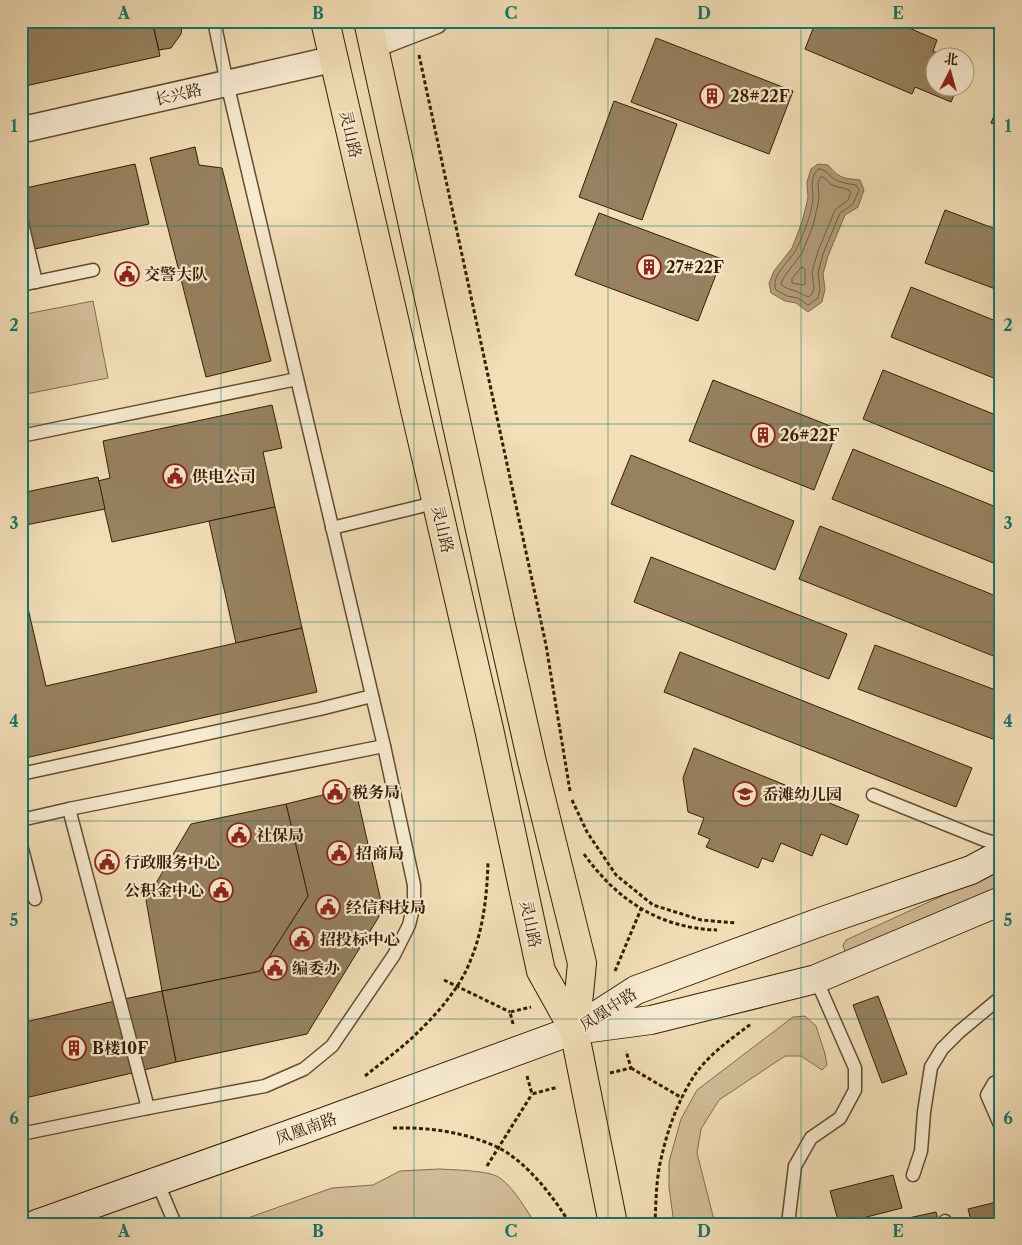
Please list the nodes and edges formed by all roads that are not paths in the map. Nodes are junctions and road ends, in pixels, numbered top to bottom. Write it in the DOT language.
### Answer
graph roads {
  1 [pos="214,21"];
  2 [pos="325,21"];
  3 [pos="424,25"];
  4 [pos="371,33"];
  5 [pos="334,59"];
  6 [pos="227,83"];
  7 [pos="21,130"];
  8 [pos="21,219"];
  9 [pos="92,270"];
  10 [pos="36,282"];
  11 [pos="21,285"];
  12 [pos="297,379"];
  13 [pos="21,436"];
  14 [pos="422,506"];
  15 [pos="332,528"];
  16 [pos="372,696"];
  17 [pos="384,746"];
  18 [pos="21,774"];
  19 [pos="872,795"];
  20 [pos="68,809"];
  21 [pos="21,820"];
  22 [pos="21,845"];
  23 [pos="1001,845"];
  24 [pos="1001,854"];
  25 [pos="35,899"];
  26 [pos="1001,901"];
  27 [pos="816,979"];
  28 [pos="1001,997"];
  29 [pos="574,1030"];
  30 [pos="1001,1080"];
  31 [pos="148,1108"];
  32 [pos="1001,1127"];
  33 [pos="21,1134"];
  34 [pos="913,1176"];
  35 [pos="157,1181"];
  36 [pos="37,1224"];
  37 [pos="174,1224"];
  38 [pos="613,1224"];
  39 [pos="788,1224"];
  1 -- 6 [label="lane"];
  2 -- 5 [label="highway, 灵山路"];
  3 -- 4 [label="street"];
  4 -- 29 [label="highway, 灵山路"];
  5 -- 6 [label="street, 长兴路"];
  5 -- 29 [label="highway, 灵山路"];
  6 -- 7 [label="street, 长兴路"];
  6 -- 12 [label="lane"];
  8 -- 10 [label="lane"];
  9 -- 10 [label="lane"];
  10 -- 11 [label="lane"];
  12 -- 13 [label="lane"];
  12 -- 15 [label="lane"];
  14 -- 15 [label="lane"];
  15 -- 16 [label="lane"];
  16 -- 17 [label="lane"];
  16 -- 18 [label="lane"];
  17 -- 20 [label="lane"];
  17 -- 31 [label="lane"];
  19 -- 23 [label="lane"];
  20 -- 21 [label="lane"];
  20 -- 31 [label="lane"];
  22 -- 25 [label="lane"];
  24 -- 29 [label="main road, 凤凰中路"];
  26 -- 27 [label="main road, 凤凰中路"];
  27 -- 29 [label="main road, 凤凰中路"];
  27 -- 39 [label="lane"];
  28 -- 34 [label="lane"];
  29 -- 35 [label="main road, 凤凰南路"];
  29 -- 38 [label="highway, 灵山路"];
  30 -- 32 [label="lane"];
  31 -- 33 [label="lane"];
  35 -- 36 [label="main road, 凤凰南路"];
  35 -- 37 [label="lane"];
}
